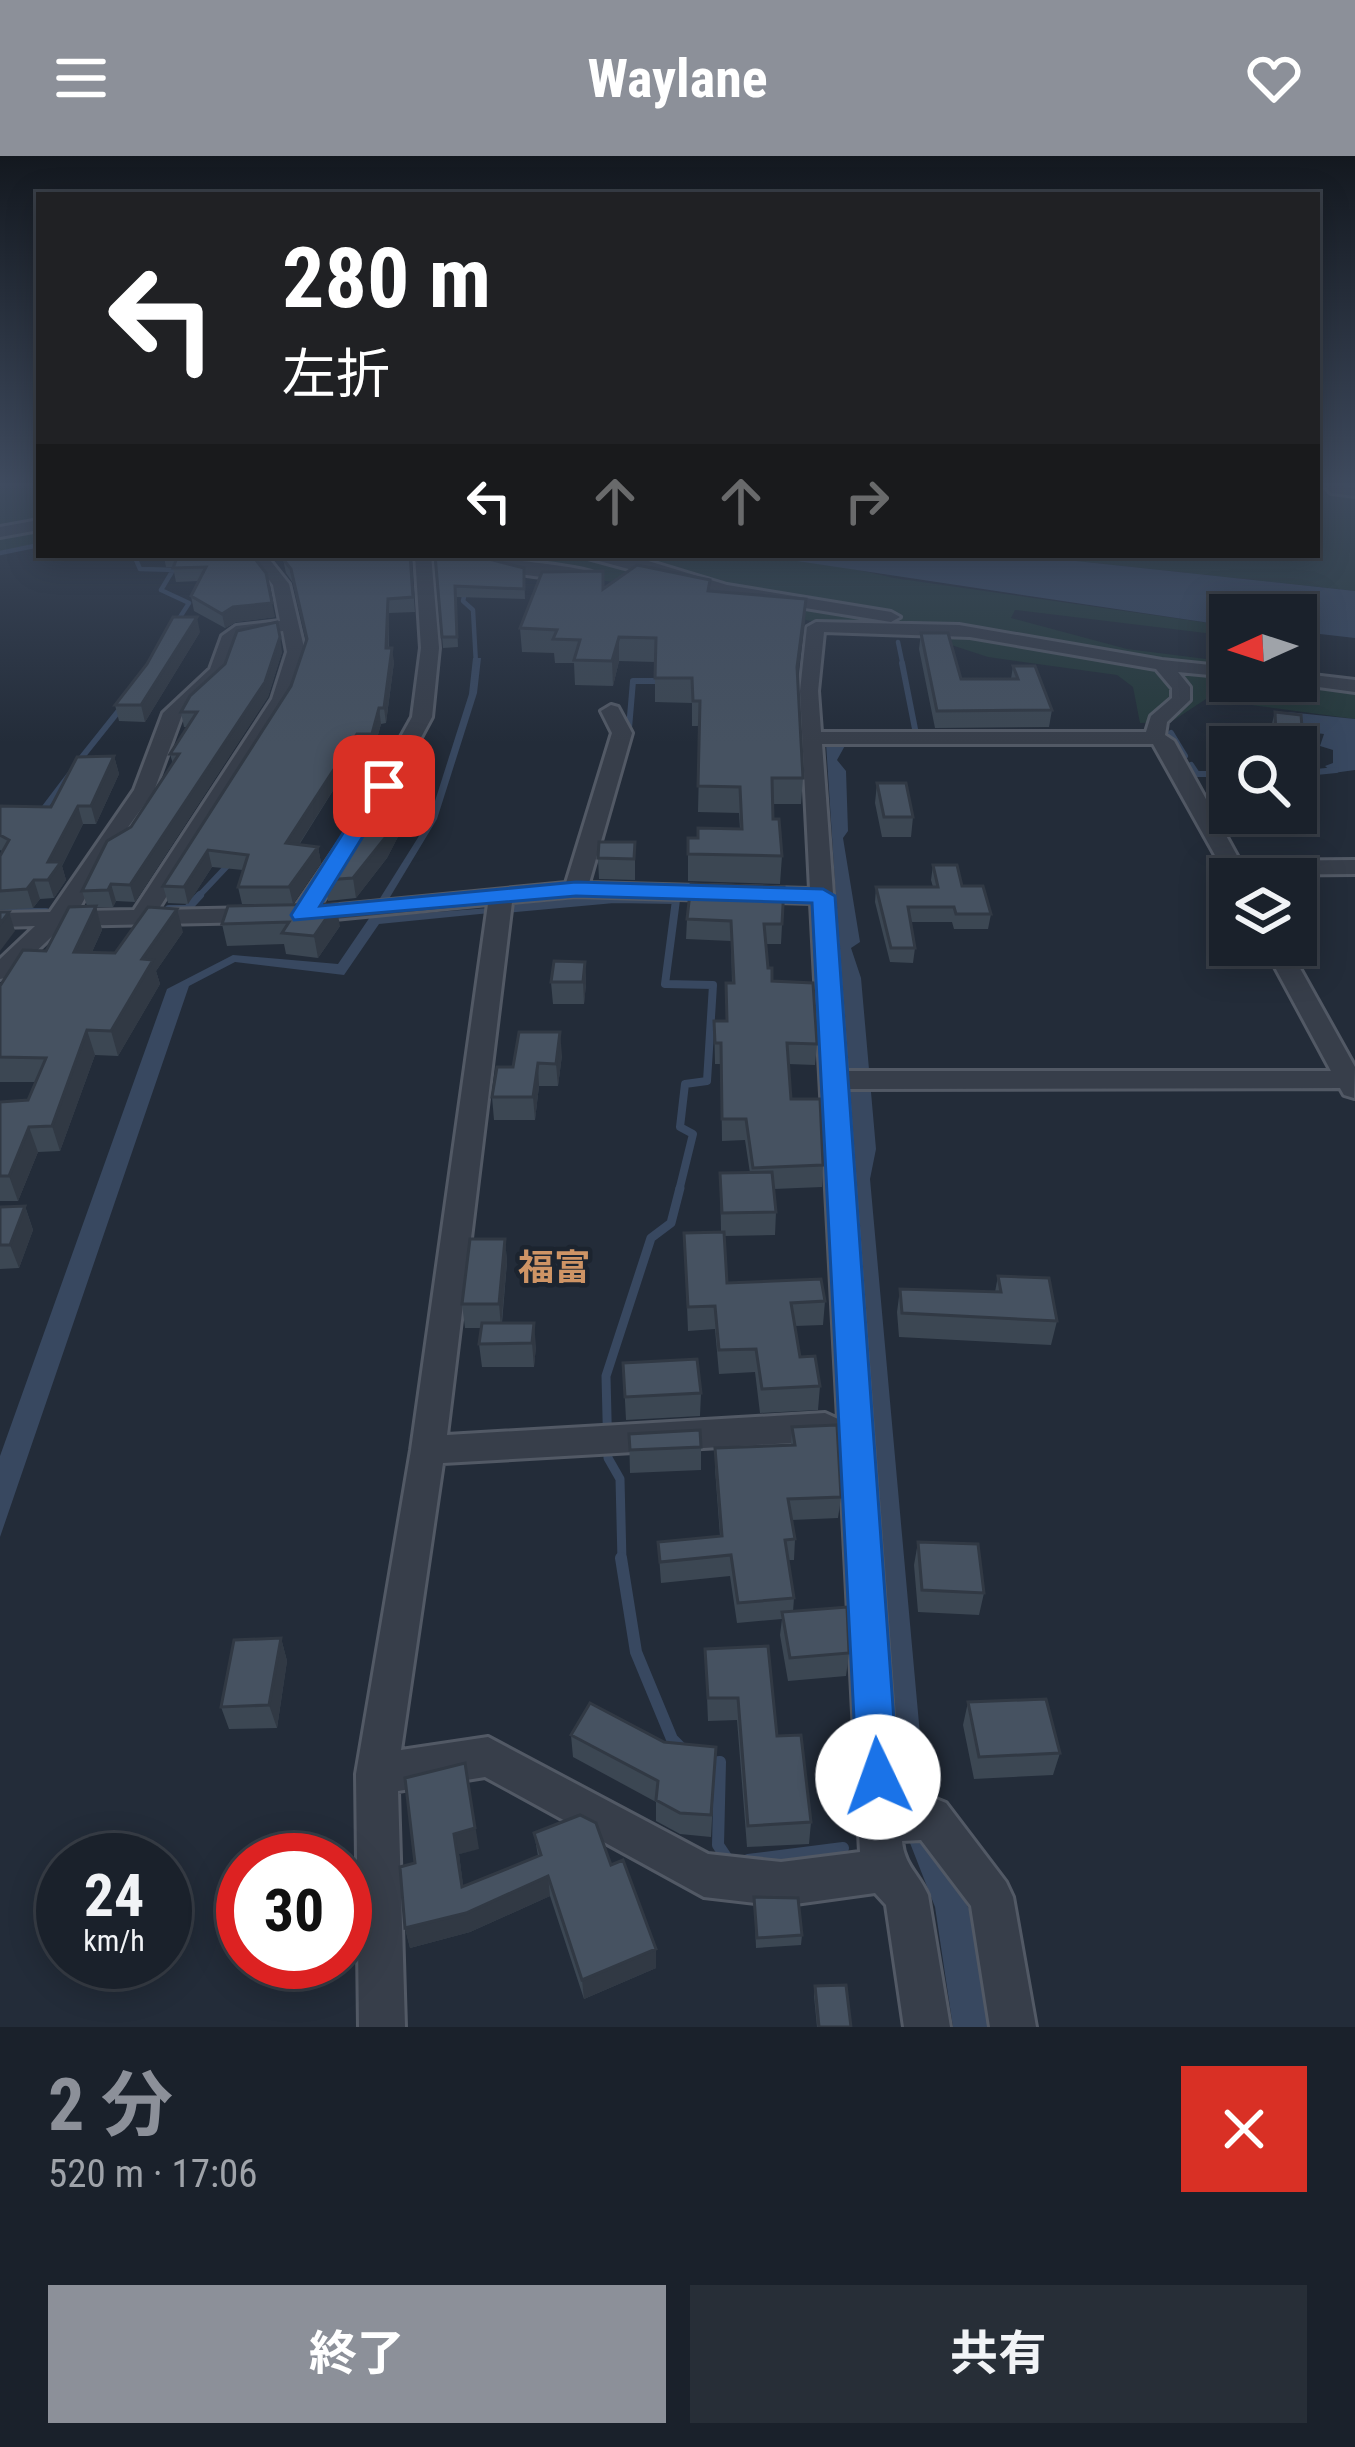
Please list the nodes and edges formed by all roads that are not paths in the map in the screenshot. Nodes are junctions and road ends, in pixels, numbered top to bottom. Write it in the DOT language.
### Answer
graph roads {
  1 [pos="274,569"];
  2 [pos="424,569"];
  3 [pos="529,569"];
  4 [pos="652,569"];
  5 [pos="698,579"];
  6 [pos="287,625"];
  7 [pos="971,632"];
  8 [pos="1162,665"];
  9 [pos="1209,670"];
  10 [pos="1317,681"];
  11 [pos="1355,686"];
  12 [pos="611,711"];
  13 [pos="824,738"];
  14 [pos="1155,738"];
  15 [pos="1228,858"];
  16 [pos="1355,867"];
  17 [pos="1317,869"];
  18 [pos="576,889"];
  19 [pos="823,896"];
  20 [pos="500,905"];
  21 [pos="146,910"];
  22 [pos="63,913"];
  23 [pos="302,915"];
  24 [pos="0,920"];
  25 [pos="1287,966"];
  26 [pos="0,973"];
  27 [pos="836,1079"];
  28 [pos="1352,1085"];
  29 [pos="856,1426"];
  30 [pos="428,1450"];
  31 [pos="377,1774"];
  32 [pos="880,1820"];
  33 [pos="883,1870"];
  34 [pos="382,2027"];
  35 [pos="927,2027"];
  36 [pos="1013,2027"];
  1 -- 6 [label="street"];
  2 -- 23 [label="street"];
  3 -- 5 [label="street"];
  4 -- 5 [label="street"];
  5 -- 7 [label="street"];
  6 -- 21 [label="street"];
  6 -- 22 [label="street"];
  7 -- 8 [label="street"];
  7 -- 13 [label="street"];
  8 -- 9 [label="street"];
  8 -- 14 [label="street"];
  10 -- 11 [label="street"];
  12 -- 18 [label="street"];
  13 -- 14 [label="street"];
  13 -- 19 [label="street"];
  14 -- 15 [label="street"];
  16 -- 17 [label="street"];
  18 -- 19 [label="street"];
  18 -- 20 [label="street"];
  19 -- 27 [label="street"];
  20 -- 23 [label="street"];
  20 -- 30 [label="street"];
  21 -- 22 [label="street"];
  21 -- 23 [label="street"];
  22 -- 24 [label="street"];
  22 -- 26 [label="street"];
  25 -- 28 [label="street"];
  27 -- 28 [label="street"];
  27 -- 29 [label="street"];
  29 -- 30 [label="street"];
  29 -- 32 [label="street"];
  30 -- 31 [label="street"];
  31 -- 33 [label="street"];
  31 -- 34 [label="street"];
  32 -- 33 [label="street"];
  32 -- 36 [label="street"];
  33 -- 35 [label="street"];
}
